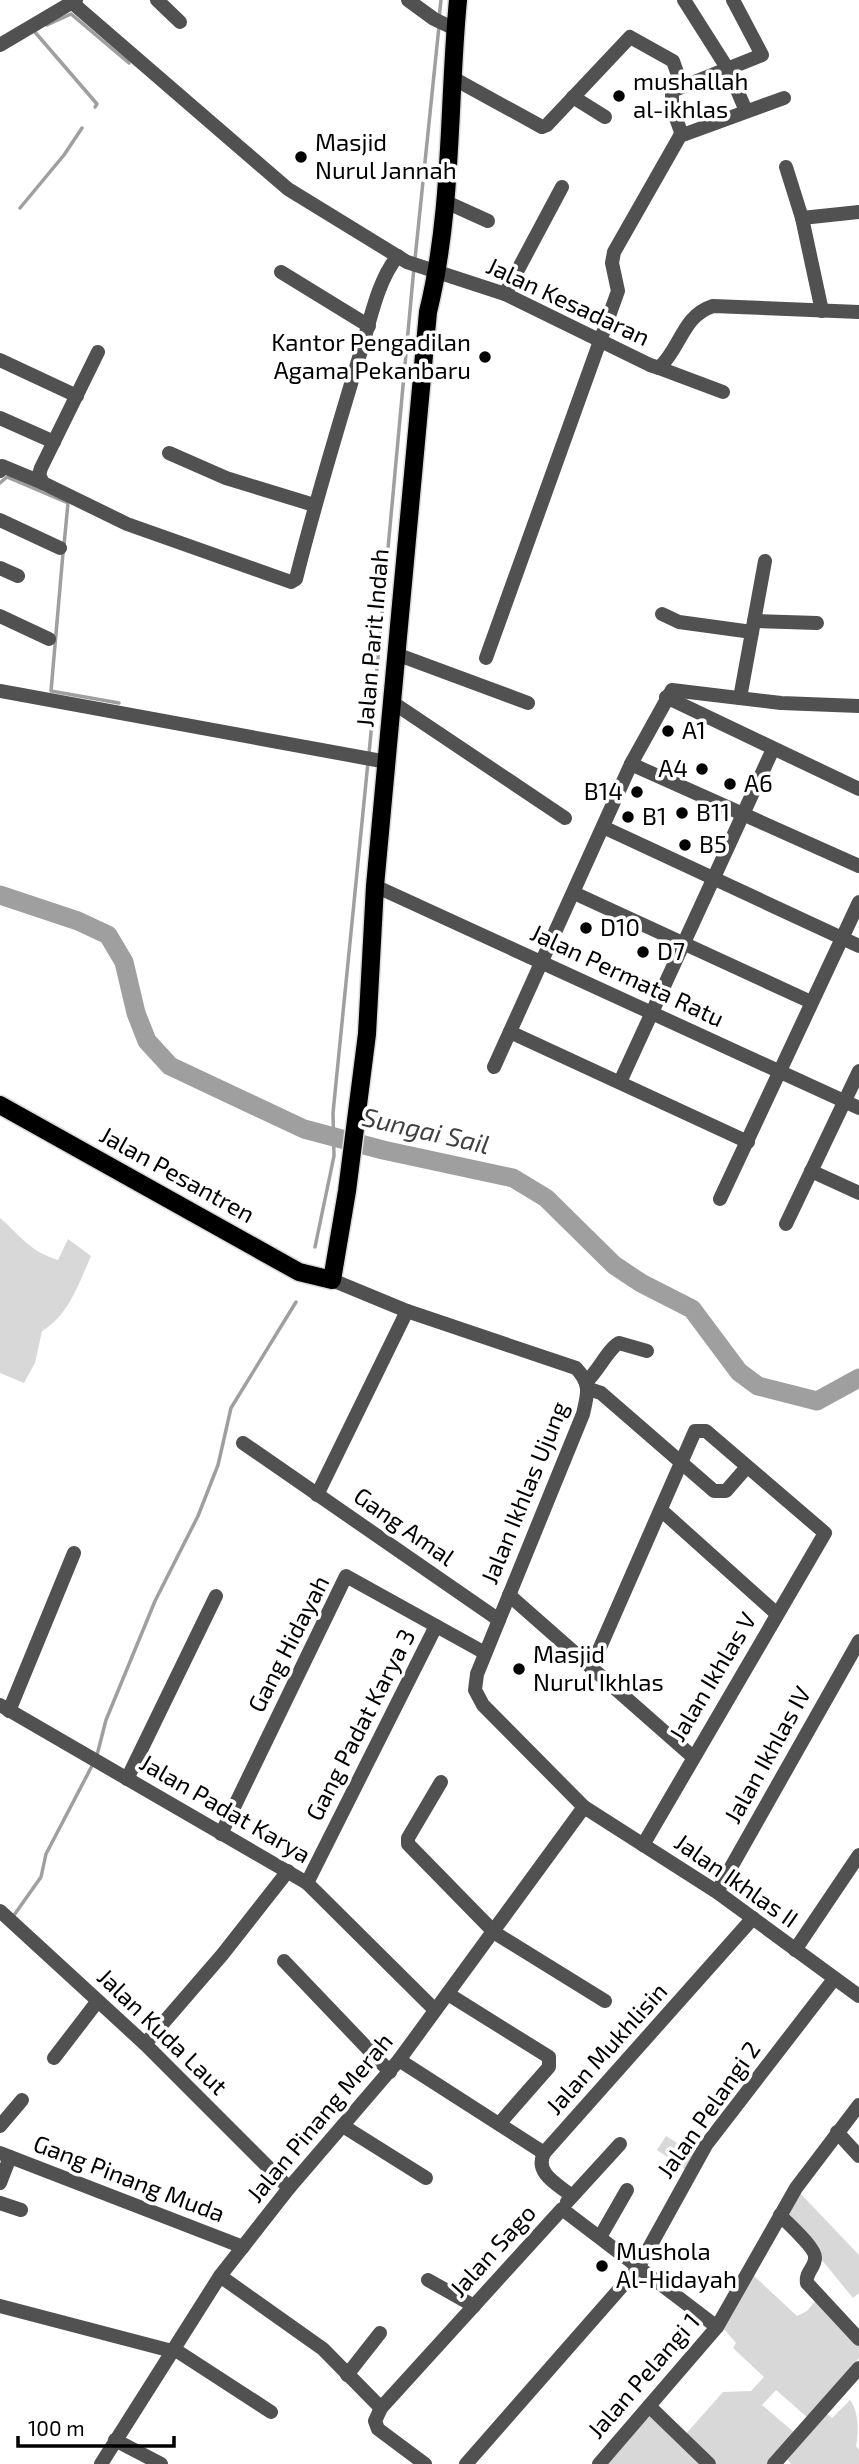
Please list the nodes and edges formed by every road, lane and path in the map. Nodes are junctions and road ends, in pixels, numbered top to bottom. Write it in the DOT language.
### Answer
graph roads {
  1 [pos="157,0"];
  2 [pos="408,0"];
  3 [pos="458,0"];
  4 [pos="684,0"];
  5 [pos="733,0"];
  6 [pos="72,1"];
  7 [pos="180,22"];
  8 [pos="452,28"];
  9 [pos="0,45"];
  10 [pos="729,71"];
  11 [pos="451,77"];
  12 [pos="672,91"];
  13 [pos="573,97"];
  14 [pos="785,98"];
  15 [pos="746,111"];
  16 [pos="605,117"];
  17 [pos="682,135"];
  18 [pos="786,167"];
  19 [pos="562,187"];
  20 [pos="446,202"];
  21 [pos="859,212"];
  22 [pos="802,218"];
  23 [pos="488,221"];
  24 [pos="403,259"];
  25 [pos="438,270"];
  26 [pos="281,272"];
  27 [pos="505,294"];
  28 [pos="822,311"];
  29 [pos="859,312"];
  30 [pos="369,326"];
  31 [pos="600,338"];
  32 [pos="98,352"];
  33 [pos="0,360"];
  34 [pos="659,368"];
  35 [pos="723,392"];
  36 [pos="77,396"];
  37 [pos="0,418"];
  38 [pos="54,442"];
  39 [pos="169,453"];
  40 [pos="0,471"];
  41 [pos="43,483"];
  42 [pos="314,505"];
  43 [pos="0,520"];
  44 [pos="60,548"];
  45 [pos="765,561"];
  46 [pos="0,568"];
  47 [pos="18,576"];
  48 [pos="663,614"];
  49 [pos="0,616"];
  50 [pos="817,622"];
  51 [pos="753,627"];
  52 [pos="49,639"];
  53 [pos="396,654"];
  54 [pos="486,658"];
  55 [pos="0,691"];
  56 [pos="666,697"];
  57 [pos="740,698"];
  58 [pos="392,702"];
  59 [pos="528,703"];
  60 [pos="859,706"];
  61 [pos="773,749"];
  62 [pos="382,761"];
  63 [pos="631,764"];
  64 [pos="859,789"];
  65 [pos="744,814"];
  66 [pos="565,818"];
  67 [pos="603,827"];
  68 [pos="859,866"];
  69 [pos="715,880"];
  70 [pos="375,886"];
  71 [pos="574,893"];
  72 [pos="859,902"];
  73 [pos="841,939"];
  74 [pos="685,944"];
  75 [pos="859,946"];
  76 [pos="542,962"];
  77 [pos="811,1002"];
  78 [pos="653,1013"];
  79 [pos="510,1032"];
  80 [pos="494,1067"];
  81 [pos="859,1071"];
  82 [pos="780,1073"];
  83 [pos="620,1082"];
  84 [pos="844,1101"];
  85 [pos="0,1105"];
  86 [pos="859,1108"];
  87 [pos="748,1142"];
  88 [pos="811,1171"];
  89 [pos="859,1193"];
  90 [pos="720,1199"];
  91 [pos="786,1224"];
  92 [pos="332,1280"];
  93 [pos="407,1311"];
  94 [pos="647,1350"];
  95 [pos="588,1385"];
  96 [pos="243,1443"];
  97 [pos="682,1463"];
  98 [pos="746,1468"];
  99 [pos="317,1494"];
  100 [pos="661,1510"];
  101 [pos="74,1553"];
  102 [pos="509,1595"];
  103 [pos="216,1597"];
  104 [pos="777,1614"];
  105 [pos="499,1620"];
  106 [pos="436,1626"];
  107 [pos="859,1641"];
  108 [pos="485,1653"];
  109 [pos="591,1668"];
  110 [pos="4,1708"];
  111 [pos="693,1757"];
  112 [pos="127,1779"];
  113 [pos="441,1782"];
  114 [pos="584,1807"];
  115 [pos="221,1834"];
  116 [pos="643,1845"];
  117 [pos="859,1855"];
  118 [pos="288,1871"];
  119 [pos="307,1883"];
  120 [pos="717,1892"];
  121 [pos="1,1912"];
  122 [pos="753,1918"];
  123 [pos="495,1934"];
  124 [pos="795,1950"];
  125 [pos="284,1961"];
  126 [pos="834,1979"];
  127 [pos="448,1994"];
  128 [pos="859,1996"];
  129 [pos="605,2001"];
  130 [pos="97,2002"];
  131 [pos="435,2010"];
  132 [pos="145,2044"];
  133 [pos="54,2058"];
  134 [pos="394,2066"];
  135 [pos="22,2100"];
  136 [pos="859,2105"];
  137 [pos="499,2124"];
  138 [pos="0,2126"];
  139 [pos="343,2126"];
  140 [pos="837,2132"];
  141 [pos="620,2144"];
  142 [pos="544,2152"];
  143 [pos="5,2155"];
  144 [pos="859,2156"];
  145 [pos="426,2178"];
  146 [pos="0,2183"];
  147 [pos="289,2188"];
  148 [pos="627,2190"];
  149 [pos="572,2196"];
  150 [pos="0,2203"];
  151 [pos="562,2208"];
  152 [pos="21,2210"];
  153 [pos="780,2215"];
  154 [pos="600,2237"];
  155 [pos="243,2247"];
  156 [pos="638,2268"];
  157 [pos="220,2276"];
  158 [pos="428,2280"];
  159 [pos="0,2306"];
  160 [pos="474,2306"];
  161 [pos="717,2327"];
  162 [pos="380,2333"];
  163 [pos="859,2339"];
  164 [pos="173,2350"];
  165 [pos="859,2368"];
  166 [pos="347,2375"];
  167 [pos="649,2406"];
  168 [pos="381,2408"];
  169 [pos="271,2412"];
  170 [pos="115,2440"];
  171 [pos="780,2462"];
  172 [pos="101,2464"];
  173 [pos="161,2464"];
  174 [pos="425,2464"];
  175 [pos="466,2464"];
  176 [pos="599,2464"];
  177 [pos="709,2464"];
  1 -- 7 [label="street"];
  2 -- 8 [label="street"];
  3 -- 8 [label="main road, Jalan Parit Indah"];
  4 -- 10 [label="street"];
  5 -- 10 [label="street"];
  6 -- 9 [label="street"];
  6 -- 24 [label="street, Jalan Kesadaran"];
  8 -- 11 [label="main road, Jalan Parit Indah"];
  10 -- 12 [label="street"];
  10 -- 15 [label="street"];
  11 -- 13 [label="street"];
  11 -- 20 [label="main road, Jalan Parit Indah"];
  12 -- 13 [label="street"];
  12 -- 17 [label="street"];
  13 -- 16 [label="street"];
  14 -- 15 [label="street"];
  15 -- 17 [label="street"];
  17 -- 31 [label="street"];
  18 -- 22 [label="street"];
  19 -- 27 [label="street"];
  20 -- 23 [label="street"];
  20 -- 25 [label="main road, Jalan Parit Indah"];
  21 -- 22 [label="street"];
  22 -- 28 [label="street"];
  24 -- 25 [label="street, Jalan Kesadaran"];
  24 -- 30 [label="street"];
  25 -- 27 [label="street, Jalan Kesadaran"];
  25 -- 53 [label="main road, Jalan Parit Indah"];
  26 -- 30 [label="street"];
  27 -- 31 [label="street, Jalan Kesadaran"];
  28 -- 29 [label="street, Jalan Kesadaran"];
  28 -- 34 [label="street, Jalan Kesadaran"];
  30 -- 42 [label="street"];
  31 -- 34 [label="street, Jalan Kesadaran"];
  31 -- 54 [label="street"];
  32 -- 36 [label="street"];
  33 -- 36 [label="street"];
  34 -- 35 [label="street"];
  36 -- 38 [label="street"];
  37 -- 38 [label="street"];
  38 -- 41 [label="street"];
  39 -- 42 [label="street"];
  40 -- 41 [label="street"];
  41 -- 42 [label="street"];
  43 -- 44 [label="street"];
  45 -- 51 [label="street"];
  46 -- 47 [label="street"];
  48 -- 51 [label="street"];
  49 -- 52 [label="street"];
  50 -- 51 [label="street"];
  51 -- 57 [label="street"];
  53 -- 58 [label="main road, Jalan Parit Indah"];
  53 -- 59 [label="street"];
  55 -- 62 [label="street"];
  56 -- 57 [label="street"];
  56 -- 61 [label="street"];
  56 -- 63 [label="street"];
  57 -- 60 [label="street"];
  58 -- 62 [label="main road, Jalan Parit Indah"];
  58 -- 66 [label="street"];
  61 -- 64 [label="street"];
  61 -- 65 [label="street"];
  62 -- 70 [label="main road, Jalan Parit Indah"];
  63 -- 65 [label="street"];
  63 -- 67 [label="street"];
  65 -- 68 [label="street"];
  65 -- 69 [label="street"];
  67 -- 69 [label="street"];
  67 -- 71 [label="street"];
  69 -- 73 [label="street"];
  69 -- 74 [label="street"];
  70 -- 76 [label="street, Jalan Permata Ratu"];
  70 -- 92 [label="main road, Jalan Parit Indah"];
  71 -- 74 [label="street"];
  71 -- 76 [label="street"];
  72 -- 73 [label="street"];
  73 -- 75 [label="street"];
  73 -- 77 [label="street"];
  74 -- 77 [label="street"];
  74 -- 78 [label="street"];
  76 -- 78 [label="street, Jalan Permata Ratu"];
  76 -- 79 [label="street"];
  77 -- 82 [label="street"];
  78 -- 82 [label="street, Jalan Permata Ratu"];
  78 -- 83 [label="street"];
  79 -- 80 [label="street"];
  79 -- 83 [label="street"];
  81 -- 84 [label="street"];
  82 -- 84 [label="street, Jalan Permata Ratu"];
  82 -- 87 [label="street"];
  83 -- 87 [label="street"];
  84 -- 86 [label="street, Jalan Permata Ratu"];
  84 -- 88 [label="street"];
  85 -- 92 [label="main road, Jalan Pesantren"];
  87 -- 90 [label="street"];
  88 -- 89 [label="street"];
  88 -- 91 [label="street"];
  92 -- 93 [label="street, Jalan Ikhlas Ujung"];
  93 -- 95 [label="street, Jalan Ikhlas Ujung"];
  93 -- 99 [label="street, Gang Amal"];
  94 -- 95 [label="street"];
  95 -- 97 [label="street"];
  95 -- 102 [label="street, Jalan Ikhlas Ujung"];
  96 -- 99 [label="street, Gang Amal"];
  97 -- 98 [label="street"];
  97 -- 98 [label="street"];
  97 -- 100 [label="street"];
  98 -- 104 [label="street, Jalan Ikhlas V"];
  99 -- 105 [label="street, Gang Amal"];
  100 -- 104 [label="street"];
  100 -- 109 [label="street"];
  101 -- 110 [label="street"];
  102 -- 105 [label="street, Jalan Ikhlas Ujung"];
  102 -- 109 [label="street"];
  103 -- 112 [label="street"];
  104 -- 111 [label="street, Jalan Ikhlas V"];
  105 -- 108 [label="street, Jalan Ikhlas Ujung"];
  106 -- 108 [label="street, Gang Hidayah"];
  106 -- 115 [label="street, Gang Hidayah"];
  106 -- 119 [label="street, Gang Padat Karya 3"];
  107 -- 120 [label="street, Jalan Ikhlas IV"];
  108 -- 114 [label="street, Jalan Ikhlas Ujung"];
  109 -- 111 [label="street"];
  110 -- 112 [label="street, Jalan Padat Karya"];
  111 -- 116 [label="street, Jalan Ikhlas V"];
  112 -- 115 [label="street, Jalan Padat Karya"];
  113 -- 123 [label="street"];
  114 -- 116 [label="street, Jalan Ikhlas II"];
  114 -- 123 [label="street, Jalan Pinang Merah"];
  115 -- 118 [label="street, Jalan Padat Karya"];
  116 -- 120 [label="street, Jalan Ikhlas II"];
  117 -- 124 [label="street"];
  118 -- 119 [label="street, Jalan Padat Karya"];
  118 -- 132 [label="street"];
  119 -- 131 [label="street, Jalan Padat Karya"];
  120 -- 122 [label="street, Jalan Ikhlas II"];
  121 -- 130 [label="street, Jalan Kuda Laut"];
  122 -- 124 [label="street, Jalan Ikhlas II"];
  122 -- 142 [label="street, Jalan Mukhlisin"];
  123 -- 127 [label="street, Jalan Pinang Merah"];
  123 -- 129 [label="street"];
  124 -- 126 [label="street, Jalan Ikhlas II"];
  125 -- 134 [label="street"];
  126 -- 128 [label="street, Jalan Ikhlas II"];
  126 -- 156 [label="street, Jalan Pelangi 2"];
  127 -- 131 [label="street, Jalan Pinang Merah"];
  127 -- 137 [label="street"];
  130 -- 132 [label="street, Jalan Kuda Laut"];
  130 -- 133 [label="street"];
  131 -- 134 [label="street, Jalan Pinang Merah"];
  132 -- 147 [label="street, Jalan Kuda Laut"];
  134 -- 137 [label="street"];
  134 -- 139 [label="street, Jalan Pinang Merah"];
  135 -- 138 [label="street"];
  136 -- 140 [label="street, Jalan Pelangi 1"];
  137 -- 142 [label="street"];
  139 -- 145 [label="street"];
  139 -- 147 [label="street, Jalan Pinang Merah"];
  140 -- 144 [label="street"];
  140 -- 153 [label="street, Jalan Pelangi 1"];
  141 -- 149 [label="street"];
  142 -- 149 [label="street, Jalan Mukhlisin"];
  143 -- 146 [label="street"];
  143 -- 155 [label="street, Gang Pinang Muda"];
  147 -- 155 [label="street, Jalan Pinang Merah"];
  148 -- 154 [label="street"];
  149 -- 151 [label="street"];
  150 -- 152 [label="street"];
  151 -- 154 [label="street, Jalan Sago"];
  151 -- 160 [label="street, Jalan Sago"];
  153 -- 161 [label="street, Jalan Pelangi 1"];
  153 -- 163 [label="street"];
  154 -- 156 [label="street, Jalan Sago"];
  155 -- 157 [label="street, Jalan Pinang Merah"];
  156 -- 161 [label="street, Jalan Sago"];
  156 -- 175 [label="street, Jalan Pelangi 2"];
  157 -- 164 [label="street, Jalan Pinang Merah"];
  157 -- 166 [label="street"];
  158 -- 160 [label="street"];
  159 -- 164 [label="street"];
  160 -- 168 [label="street, Jalan Sago"];
  161 -- 167 [label="street, Jalan Pelangi 1"];
  162 -- 166 [label="street"];
  164 -- 169 [label="street"];
  164 -- 170 [label="street, Jalan Pinang Merah"];
  165 -- 171 [label="street"];
  166 -- 168 [label="street"];
  167 -- 176 [label="street, Jalan Pelangi 1"];
  167 -- 177 [label="street"];
  168 -- 174 [label="street"];
  170 -- 172 [label="street, Jalan Pinang Merah"];
  170 -- 173 [label="street"];
}
